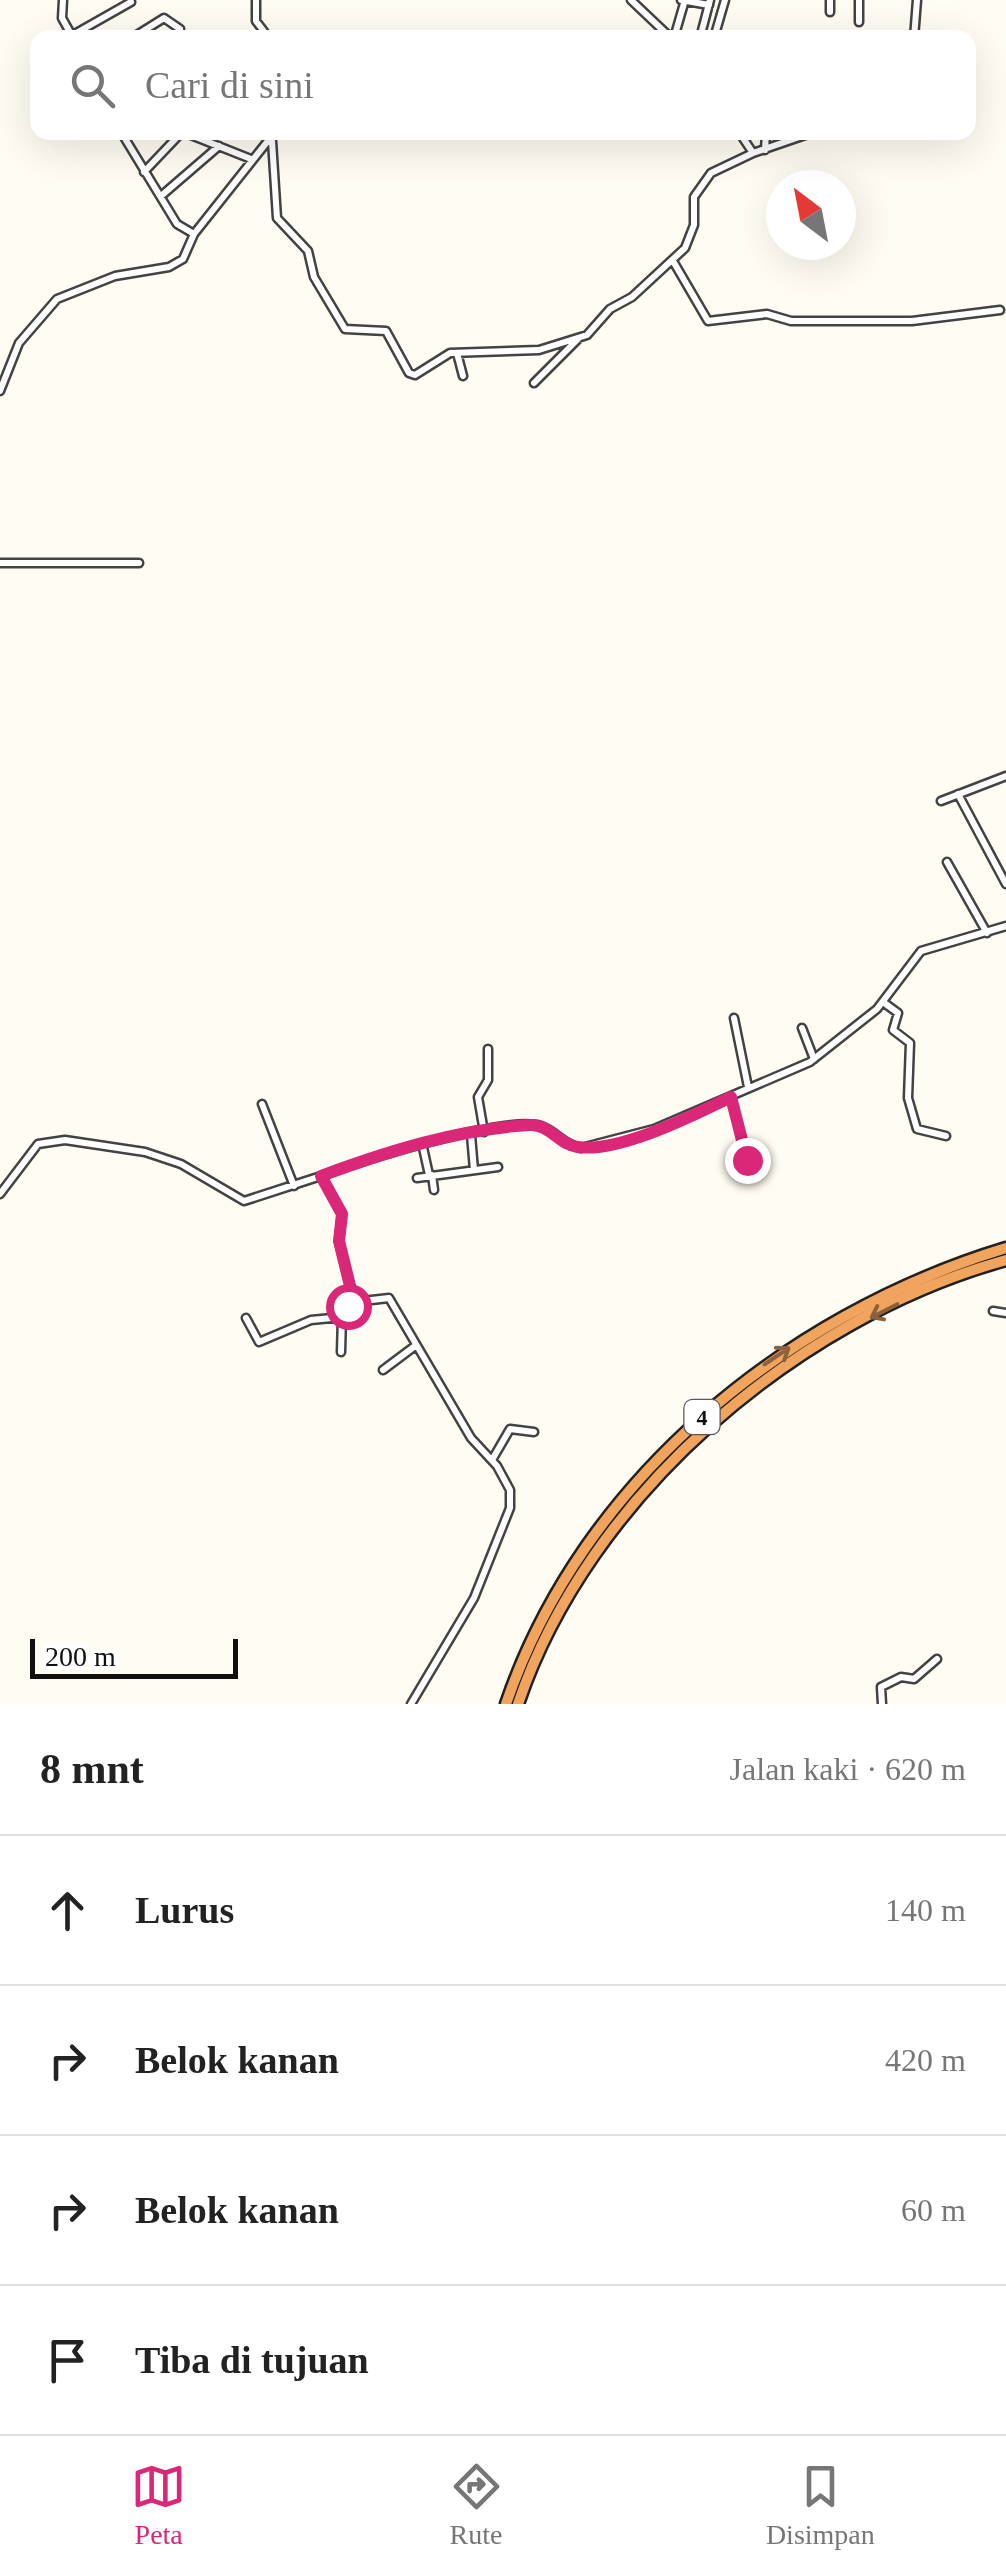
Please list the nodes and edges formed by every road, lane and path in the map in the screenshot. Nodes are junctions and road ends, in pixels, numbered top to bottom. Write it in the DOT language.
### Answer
graph roads {
  1 [pos="63,0"];
  2 [pos="256,0"];
  3 [pos="632,0"];
  4 [pos="684,0"];
  5 [pos="725,0"];
  6 [pos="830,0"];
  7 [pos="859,0"];
  8 [pos="917,0"];
  9 [pos="131,2"];
  10 [pos="710,2"];
  11 [pos="830,12"];
  12 [pos="859,22"];
  13 [pos="180,29"];
  14 [pos="68,30"];
  15 [pos="84,30"];
  16 [pos="145,30"];
  17 [pos="263,30"];
  18 [pos="664,30"];
  19 [pos="675,30"];
  20 [pos="702,30"];
  21 [pos="716,30"];
  22 [pos="915,30"];
  23 [pos="126,140"];
  24 [pos="175,140"];
  25 [pos="203,140"];
  26 [pos="271,140"];
  27 [pos="274,140"];
  28 [pos="744,140"];
  29 [pos="765,140"];
  30 [pos="792,140"];
  31 [pos="218,146"];
  32 [pos="764,150"];
  33 [pos="753,153"];
  34 [pos="251,160"];
  35 [pos="144,172"];
  36 [pos="161,196"];
  37 [pos="194,234"];
  38 [pos="673,261"];
  39 [pos="1000,310"];
  40 [pos="579,338"];
  41 [pos="457,353"];
  42 [pos="463,376"];
  43 [pos="534,383"];
  44 [pos="0,391"];
  45 [pos="0,563"];
  46 [pos="138,563"];
  47 [pos="1006,776"];
  48 [pos="958,794"];
  49 [pos="941,801"];
  50 [pos="947,862"];
  51 [pos="1006,884"];
  52 [pos="1006,926"];
  53 [pos="987,933"];
  54 [pos="883,1002"];
  55 [pos="734,1018"];
  56 [pos="802,1028"];
  57 [pos="488,1049"];
  58 [pos="814,1059"];
  59 [pos="748,1087"];
  60 [pos="731,1097"];
  61 [pos="262,1104"];
  62 [pos="484,1132"];
  63 [pos="471,1135"];
  64 [pos="946,1136"];
  65 [pos="422,1143"];
  66 [pos="747,1160"];
  67 [pos="498,1167"];
  68 [pos="474,1170"];
  69 [pos="431,1175"];
  70 [pos="321,1176"];
  71 [pos="416,1178"];
  72 [pos="294,1186"];
  73 [pos="434,1190"];
  74 [pos="0,1194"];
  75 [pos="1006,1248"];
  76 [pos="1006,1260"];
  77 [pos="354,1302"];
  78 [pos="994,1311"];
  79 [pos="1006,1312"];
  80 [pos="246,1318"];
  81 [pos="342,1318"];
  82 [pos="415,1346"];
  83 [pos="341,1352"];
  84 [pos="384,1370"];
  85 [pos="534,1432"];
  86 [pos="492,1460"];
  87 [pos="938,1658"];
  88 [pos="414,1703"];
  89 [pos="506,1704"];
  90 [pos="518,1704"];
  91 [pos="882,1704"];
  1 -- 14 [label="street"];
  2 -- 17 [label="street"];
  3 -- 18 [label="street"];
  4 -- 10 [label="street"];
  4 -- 19 [label="street"];
  5 -- 21 [label="street"];
  6 -- 11 [label="street"];
  7 -- 12 [label="street"];
  8 -- 22 [label="street"];
  9 -- 15 [label="street"];
  10 -- 20 [label="street"];
  13 -- 16 [label="street"];
  23 -- 35 [label="street"];
  24 -- 35 [label="street"];
  25 -- 31 [label="street"];
  26 -- 34 [label="street"];
  27 -- 41 [label="street"];
  28 -- 33 [label="street"];
  29 -- 32 [label="street"];
  30 -- 32 [label="street"];
  31 -- 34 [label="street"];
  31 -- 36 [label="street"];
  32 -- 33 [label="street"];
  33 -- 38 [label="street"];
  34 -- 37 [label="street"];
  35 -- 36 [label="street"];
  36 -- 37 [label="street"];
  37 -- 44 [label="street"];
  38 -- 39 [label="street"];
  38 -- 40 [label="street"];
  40 -- 41 [label="street"];
  40 -- 43 [label="street"];
  41 -- 42 [label="street"];
  45 -- 46 [label="street"];
  47 -- 48 [label="street"];
  48 -- 49 [label="street"];
  48 -- 51 [label="street"];
  50 -- 53 [label="street"];
  52 -- 53 [label="street"];
  53 -- 54 [label="street"];
  54 -- 58 [label="street"];
  54 -- 64 [label="street"];
  55 -- 59 [label="street"];
  56 -- 58 [label="street"];
  57 -- 62 [label="street"];
  58 -- 59 [label="street"];
  59 -- 60 [label="street"];
  60 -- 62 [label="street"];
  60 -- 66 [label="street"];
  61 -- 72 [label="street"];
  62 -- 63 [label="street"];
  63 -- 65 [label="street"];
  63 -- 68 [label="street"];
  65 -- 69 [label="street"];
  65 -- 70 [label="street"];
  67 -- 68 [label="street"];
  68 -- 69 [label="street"];
  69 -- 71 [label="street"];
  69 -- 73 [label="street"];
  70 -- 72 [label="street"];
  70 -- 77 [label="street"];
  72 -- 74 [label="street"];
  89 -- 75 [label="highway, 4, one-way"];
  76 -- 90 [label="highway, 4, one-way"];
  77 -- 81 [label="street"];
  77 -- 82 [label="street"];
  78 -- 79 [label="street"];
  80 -- 81 [label="street"];
  81 -- 83 [label="street"];
  82 -- 84 [label="street"];
  82 -- 86 [label="street"];
  85 -- 86 [label="street"];
  86 -- 88 [label="street"];
  87 -- 91 [label="street"];
}
